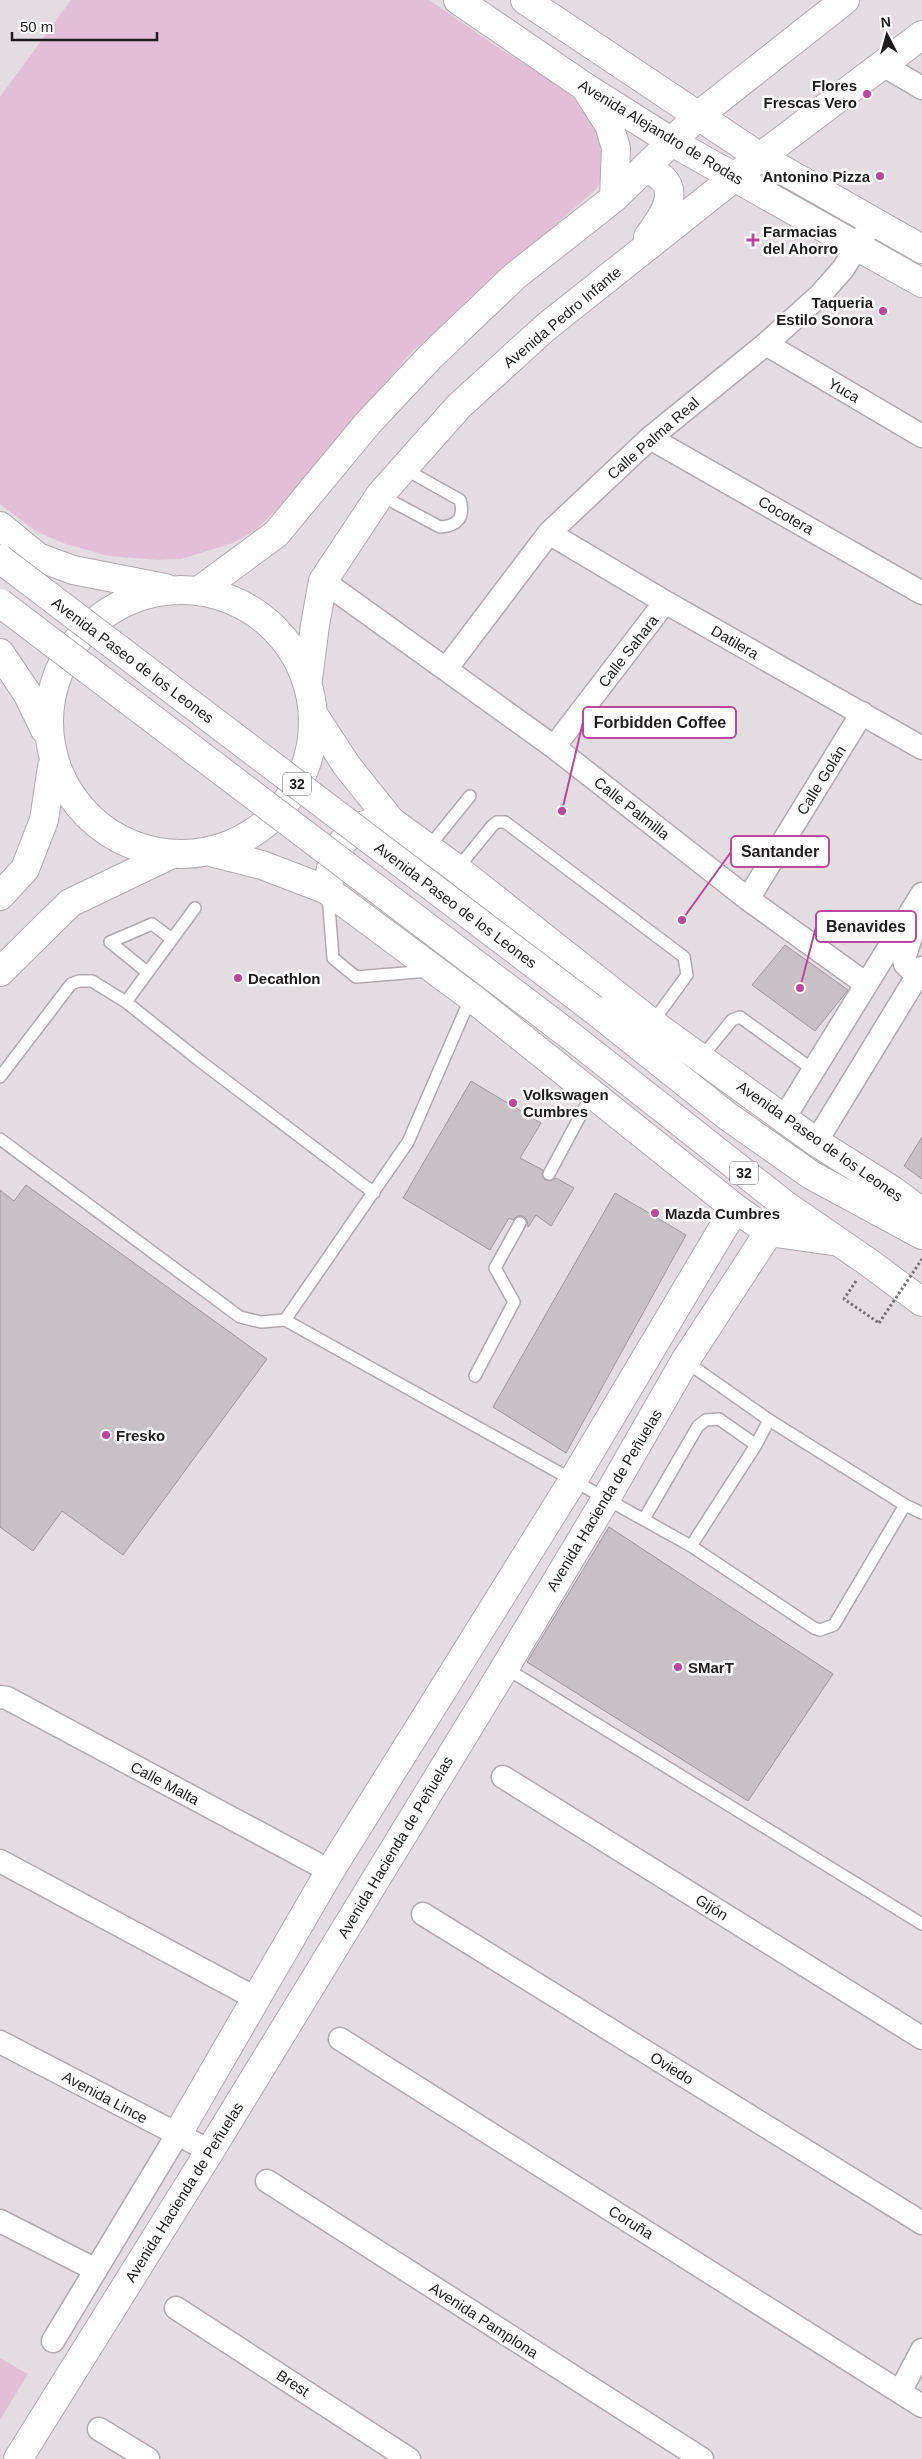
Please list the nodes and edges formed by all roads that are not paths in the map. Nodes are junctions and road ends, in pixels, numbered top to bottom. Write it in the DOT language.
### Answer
graph roads {
  1 [pos="458,0"];
  2 [pos="525,0"];
  3 [pos="845,0"];
  4 [pos="922,35"];
  5 [pos="884,65"];
  6 [pos="585,87"];
  7 [pos="922,88"];
  8 [pos="699,115"];
  9 [pos="672,142"];
  10 [pos="760,157"];
  11 [pos="646,168"];
  12 [pos="734,177"];
  13 [pos="614,198"];
  14 [pos="873,221"];
  15 [pos="860,246"];
  16 [pos="922,249"];
  17 [pos="633,259"];
  18 [pos="922,283"];
  19 [pos="766,344"];
  20 [pos="922,436"];
  21 [pos="650,438"];
  22 [pos="403,468"];
  23 [pos="380,495"];
  24 [pos="0,526"];
  25 [pos="549,533"];
  26 [pos="0,559"];
  27 [pos="324,581"];
  28 [pos="187,590"];
  29 [pos="922,592"];
  30 [pos="665,602"];
  31 [pos="0,603"];
  32 [pos="0,653"];
  33 [pos="446,669"];
  34 [pos="308,679"];
  35 [pos="862,713"];
  36 [pos="315,717"];
  37 [pos="45,730"];
  38 [pos="554,747"];
  39 [pos="922,748"];
  40 [pos="52,766"];
  41 [pos="470,796"];
  42 [pos="391,821"];
  43 [pos="428,848"];
  44 [pos="214,853"];
  45 [pos="168,856"];
  46 [pos="457,869"];
  47 [pos="327,890"];
  48 [pos="922,894"];
  49 [pos="0,896"];
  50 [pos="748,899"];
  51 [pos="922,904"];
  52 [pos="194,908"];
  53 [pos="172,939"];
  54 [pos="436,971"];
  55 [pos="0,972"];
  56 [pos="147,972"];
  57 [pos="920,975"];
  58 [pos="866,984"];
  59 [pos="471,997"];
  60 [pos="126,1002"];
  61 [pos="652,1023"];
  62 [pos="701,1058"];
  63 [pos="812,1069"];
  64 [pos="0,1076"];
  65 [pos="592,1094"];
  66 [pos="784,1118"];
  67 [pos="0,1139"];
  68 [pos="816,1142"];
  69 [pos="548,1174"];
  70 [pos="374,1194"];
  71 [pos="735,1208"];
  72 [pos="922,1212"];
  73 [pos="520,1223"];
  74 [pos="769,1232"];
  75 [pos="922,1235"];
  76 [pos="839,1242"];
  77 [pos="922,1302"];
  78 [pos="285,1320"];
  79 [pos="686,1361"];
  80 [pos="475,1376"];
  81 [pos="769,1420"];
  82 [pos="756,1445"];
  83 [pos="572,1482"];
  84 [pos="607,1497"];
  85 [pos="905,1505"];
  86 [pos="922,1513"];
  87 [pos="644,1519"];
  88 [pos="692,1546"];
  89 [pos="504,1667"];
  90 [pos="0,1697"];
  91 [pos="503,1777"];
  92 [pos="0,1861"];
  93 [pos="330,1871"];
  94 [pos="423,1914"];
  95 [pos="922,1924"];
  96 [pos="255,1998"];
  97 [pos="922,2038"];
  98 [pos="340,2039"];
  99 [pos="0,2042"];
  100 [pos="177,2135"];
  101 [pos="210,2151"];
  102 [pos="267,2181"];
  103 [pos="0,2221"];
  104 [pos="922,2223"];
  105 [pos="96,2270"];
  106 [pos="176,2308"];
  107 [pos="53,2341"];
  108 [pos="922,2350"];
  109 [pos="900,2392"];
  110 [pos="922,2406"];
  111 [pos="99,2429"];
  112 [pos="18,2459"];
  113 [pos="148,2459"];
  114 [pos="409,2459"];
  115 [pos="702,2459"];
  1 -- 6 [label="street, Avenida Alejandro de Rodas"];
  2 -- 8 [label="street, Avenida Alejandro de Rodas"];
  3 -- 8 [label="street"];
  4 -- 5 [label="street, Avenida Pedro Infante"];
  5 -- 7 [label="street"];
  5 -- 10 [label="street, Avenida Pedro Infante"];
  6 -- 9 [label="street, Avenida Alejandro de Rodas"];
  6 -- 13 [label="street"];
  8 -- 9 [label="street"];
  8 -- 10 [label="street, Avenida Alejandro de Rodas"];
  9 -- 11 [label="street"];
  9 -- 12 [label="street, Avenida Alejandro de Rodas"];
  10 -- 12 [label="street, Avenida Pedro Infante"];
  10 -- 14 [label="street, Avenida Alejandro de Rodas"];
  11 -- 13 [label="street"];
  11 -- 17 [label="street"];
  12 -- 15 [label="street, Avenida Alejandro de Rodas"];
  12 -- 17 [label="street, Avenida Pedro Infante"];
  13 -- 28 [label="street"];
  14 -- 15 [label="street, Calle Palma Real"];
  14 -- 16 [label="street, Avenida Alejandro de Rodas"];
  15 -- 18 [label="street, Avenida Alejandro de Rodas"];
  15 -- 19 [label="street, Calle Palma Real"];
  17 -- 22 [label="street, Avenida Pedro Infante"];
  19 -- 20 [label="street, Yuca"];
  19 -- 21 [label="street, Calle Palma Real"];
  21 -- 25 [label="street, Calle Palma Real"];
  21 -- 29 [label="street, Cocotera"];
  22 -- 23 [label="street, Avenida Pedro Infante"];
  22 -- 23 [label="lane"];
  23 -- 27 [label="street, Avenida Pedro Infante"];
  24 -- 28 [label="street"];
  25 -- 30 [label="street, Datilera"];
  25 -- 33 [label="street, Calle Palma Real"];
  26 -- 75 [label="street, Avenida Paseo de los Leones / 32, bridge"];
  27 -- 33 [label="street, Calle Palmilla"];
  27 -- 34 [label="street, Avenida Pedro Infante"];
  28 -- 34 [label="street"];
  28 -- 37 [label="street"];
  30 -- 35 [label="street, Datilera"];
  30 -- 38 [label="street, Calle Sahara"];
  31 -- 76 [label="street, 32, bridge"];
  32 -- 37 [label="street"];
  33 -- 38 [label="street, Calle Palmilla"];
  34 -- 36 [label="street"];
  35 -- 39 [label="street, Datilera"];
  35 -- 50 [label="street, Calle Golán"];
  36 -- 42 [label="street, Avenida Paseo de los Leones"];
  36 -- 44 [label="street"];
  37 -- 40 [label="street"];
  38 -- 50 [label="street, Calle Palmilla"];
  40 -- 45 [label="street"];
  40 -- 49 [label="street"];
  41 -- 43 [label="lane"];
  42 -- 43 [label="street, Avenida Paseo de los Leones"];
  42 -- 47 [label="street"];
  43 -- 46 [label="street, Avenida Paseo de los Leones"];
  44 -- 45 [label="street"];
  44 -- 47 [label="street"];
  45 -- 55 [label="street"];
  46 -- 61 [label="street, Avenida Paseo de los Leones"];
  46 -- 61 [label="lane"];
  47 -- 54 [label="street"];
  47 -- 54 [label="lane"];
  48 -- 58 [label="street"];
  50 -- 58 [label="street, Calle Palmilla"];
  51 -- 57 [label="street"];
  52 -- 53 [label="lane"];
  53 -- 56 [label="lane"];
  53 -- 56 [label="lane"];
  54 -- 59 [label="street"];
  56 -- 60 [label="lane"];
  57 -- 68 [label="street"];
  58 -- 63 [label="street"];
  59 -- 65 [label="street"];
  59 -- 70 [label="lane"];
  60 -- 64 [label="lane"];
  60 -- 70 [label="lane"];
  61 -- 62 [label="street, Avenida Paseo de los Leones"];
  62 -- 63 [label="lane"];
  62 -- 66 [label="street, Avenida Paseo de los Leones"];
  63 -- 66 [label="street"];
  65 -- 69 [label="lane"];
  65 -- 71 [label="street"];
  66 -- 68 [label="street, Avenida Paseo de los Leones"];
  67 -- 78 [label="lane"];
  68 -- 72 [label="street, Avenida Paseo de los Leones"];
  70 -- 78 [label="lane"];
  71 -- 74 [label="street"];
  71 -- 83 [label="street"];
  73 -- 80 [label="lane"];
  74 -- 76 [label="street"];
  74 -- 79 [label="street, Avenida Hacienda de Peñuelas"];
  76 -- 77 [label="street, 32"];
  78 -- 83 [label="lane"];
  79 -- 81 [label="lane"];
  79 -- 84 [label="street, Avenida Hacienda de Peñuelas"];
  81 -- 82 [label="lane"];
  81 -- 85 [label="lane"];
  82 -- 87 [label="lane"];
  82 -- 88 [label="lane"];
  83 -- 84 [label="lane"];
  83 -- 93 [label="street"];
  84 -- 87 [label="lane"];
  84 -- 89 [label="street, Avenida Hacienda de Peñuelas"];
  85 -- 86 [label="lane"];
  85 -- 88 [label="lane"];
  87 -- 88 [label="lane"];
  89 -- 95 [label="lane"];
  89 -- 101 [label="street, Avenida Hacienda de Peñuelas"];
  90 -- 93 [label="street, Calle Malta"];
  91 -- 97 [label="street, Gijón"];
  92 -- 96 [label="street"];
  93 -- 96 [label="street"];
  94 -- 104 [label="street, Oviedo"];
  96 -- 100 [label="street"];
  98 -- 109 [label="street, Coruña"];
  99 -- 100 [label="street, Avenida Lince"];
  100 -- 101 [label="street, Avenida Lince"];
  100 -- 105 [label="street"];
  101 -- 112 [label="street, Avenida Hacienda de Peñuelas"];
  102 -- 115 [label="street, Avenida Pamplona"];
  103 -- 105 [label="street"];
  105 -- 107 [label="street"];
  106 -- 114 [label="street, Brest"];
  108 -- 109 [label="street"];
  109 -- 110 [label="street, Coruña"];
  111 -- 113 [label="street"];
}
